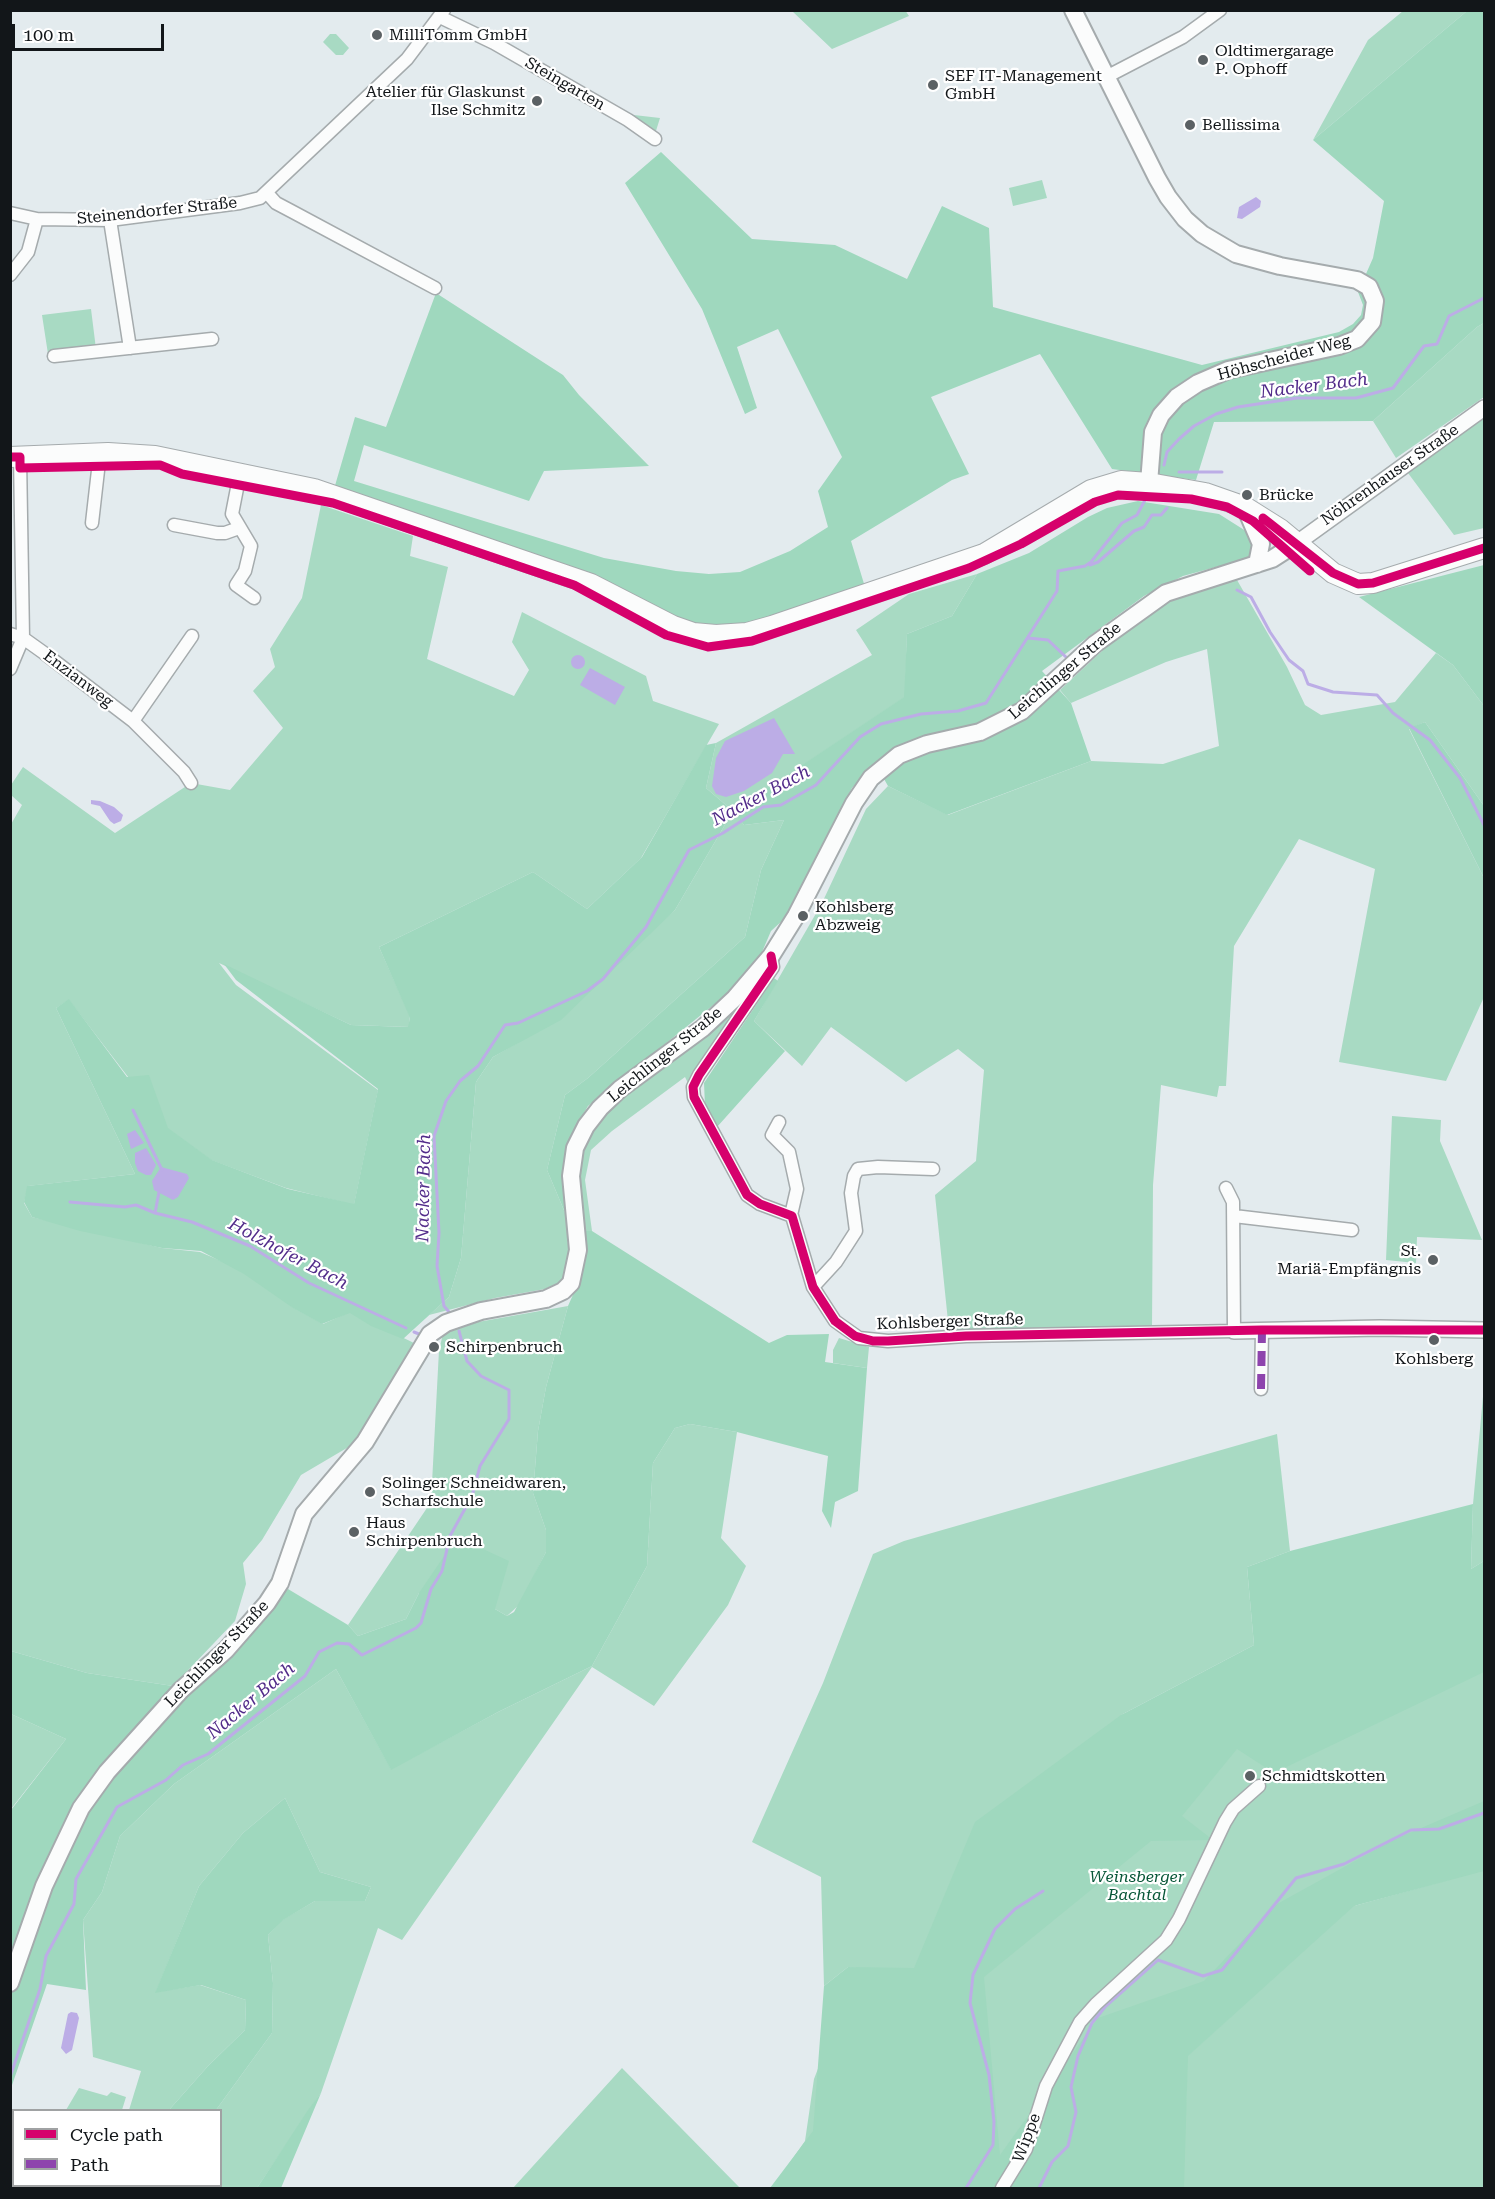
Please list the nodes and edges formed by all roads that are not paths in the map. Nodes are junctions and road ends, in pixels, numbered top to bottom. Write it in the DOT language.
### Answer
graph roads {
  1 [pos="1073,10"];
  2 [pos="1220,10"];
  3 [pos="442,14"];
  4 [pos="1108,76"];
  5 [pos="655,139"];
  6 [pos="267,193"];
  7 [pos="10,213"];
  8 [pos="37,219"];
  9 [pos="110,220"];
  10 [pos="10,275"];
  11 [pos="435,288"];
  12 [pos="212,339"];
  13 [pos="130,348"];
  14 [pos="54,356"];
  15 [pos="1485,408"];
  16 [pos="100,453"];
  17 [pos="15,457"];
  18 [pos="240,473"];
  19 [pos="1149,483"];
  20 [pos="1245,507"];
  21 [pos="92,523"];
  22 [pos="174,525"];
  23 [pos="238,528"];
  24 [pos="1297,543"];
  25 [pos="1485,548"];
  26 [pos="1257,564"];
  27 [pos="254,598"];
  28 [pos="17,636"];
  29 [pos="192,636"];
  30 [pos="10,669"];
  31 [pos="133,721"];
  32 [pos="191,783"];
  33 [pos="771,956"];
  34 [pos="779,1122"];
  35 [pos="933,1169"];
  36 [pos="1226,1188"];
  37 [pos="791,1215"];
  38 [pos="1234,1216"];
  39 [pos="1352,1230"];
  40 [pos="813,1287"];
  41 [pos="1262,1330"];
  42 [pos="1482,1330"];
  43 [pos="1234,1331"];
  44 [pos="1262,1389"];
  45 [pos="1259,1786"];
  46 [pos="10,1983"];
  47 [pos="1002,2188"];
  1 -- 4 [label="main road, Höhscheider Weg"];
  2 -- 4 [label="street"];
  3 -- 5 [label="street, Steingarten"];
  3 -- 6 [label="street, Steinendorfer Straße"];
  4 -- 19 [label="main road, Höhscheider Weg"];
  6 -- 9 [label="street, Steinendorfer Straße"];
  6 -- 11 [label="street"];
  7 -- 8 [label="street, Steinendorfer Straße"];
  8 -- 9 [label="street, Steinendorfer Straße"];
  8 -- 10 [label="street"];
  9 -- 13 [label="street"];
  12 -- 13 [label="street"];
  13 -- 14 [label="street"];
  15 -- 24 [label="street, Nöhrenhauser Straße"];
  16 -- 17 [label="main road"];
  16 -- 18 [label="main road"];
  16 -- 21 [label="street"];
  17 -- 28 [label="street, Enzianweg"];
  18 -- 19 [label="main road"];
  18 -- 23 [label="street"];
  19 -- 20 [label="main road"];
  20 -- 24 [label="main road"];
  20 -- 26 [label="main road"];
  22 -- 23 [label="street"];
  23 -- 27 [label="street"];
  24 -- 25 [label="main road"];
  24 -- 26 [label="main road, Leichlinger Straße"];
  26 -- 33 [label="main road, Leichlinger Straße"];
  28 -- 30 [label="street, Enzianweg"];
  28 -- 31 [label="street, Enzianweg"];
  29 -- 31 [label="street"];
  31 -- 32 [label="street, Enzianweg"];
  33 -- 37 [label="street"];
  33 -- 46 [label="main road, Leichlinger Straße"];
  34 -- 37 [label="street"];
  35 -- 40 [label="street"];
  36 -- 38 [label="street"];
  37 -- 40 [label="street, Kohlsberger Straße"];
  38 -- 39 [label="street"];
  38 -- 43 [label="street"];
  40 -- 43 [label="street, Kohlsberger Straße"];
  41 -- 42 [label="street, Kohlsberger Straße"];
  41 -- 43 [label="street, Kohlsberger Straße"];
  41 -- 44 [label="street"];
  45 -- 47 [label="street, Wippe"];
}
